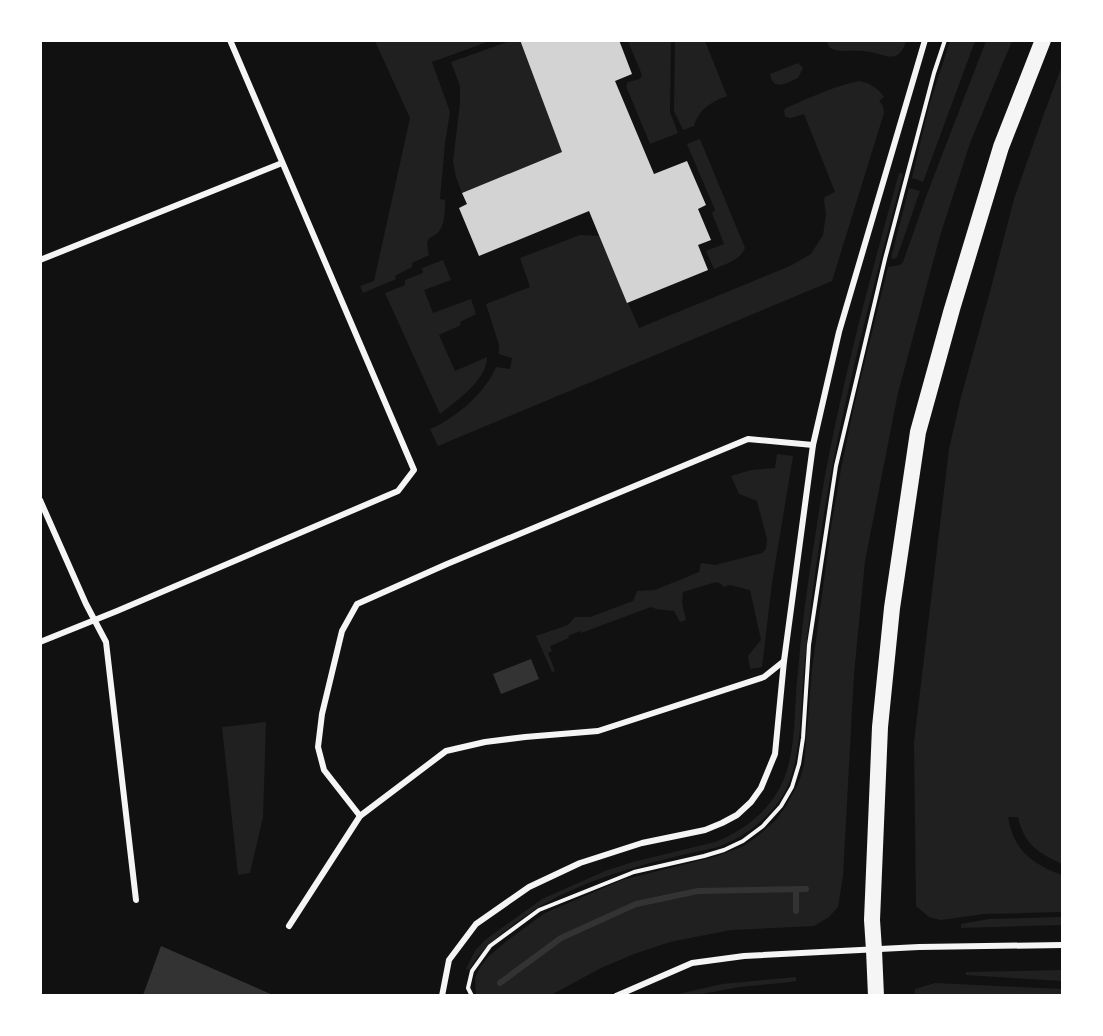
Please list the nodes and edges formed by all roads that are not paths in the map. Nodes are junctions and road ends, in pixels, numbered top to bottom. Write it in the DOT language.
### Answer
graph roads {
  1 [pos="230,40"];
  2 [pos="925,40"];
  3 [pos="1043,40"];
  4 [pos="282,163"];
  5 [pos="40,260"];
  6 [pos="813,445"];
  7 [pos="40,500"];
  8 [pos="94,620"];
  9 [pos="40,642"];
  10 [pos="784,661"];
  11 [pos="360,816"];
  12 [pos="136,900"];
  13 [pos="289,926"];
  14 [pos="1062,945"];
  15 [pos="874,950"];
  16 [pos="442,996"];
  17 [pos="616,996"];
  18 [pos="876,996"];
  1 -- 4 [label="street"];
  2 -- 6 [label="street"];
  3 -- 15 [label="highway"];
  4 -- 5 [label="street"];
  4 -- 8 [label="street"];
  6 -- 10 [label="street"];
  6 -- 11 [label="street"];
  7 -- 8 [label="street"];
  8 -- 9 [label="street"];
  8 -- 12 [label="street"];
  10 -- 11 [label="street"];
  10 -- 16 [label="street"];
  11 -- 13 [label="street"];
  14 -- 15 [label="street"];
  15 -- 17 [label="street"];
  15 -- 18 [label="highway"];
}
